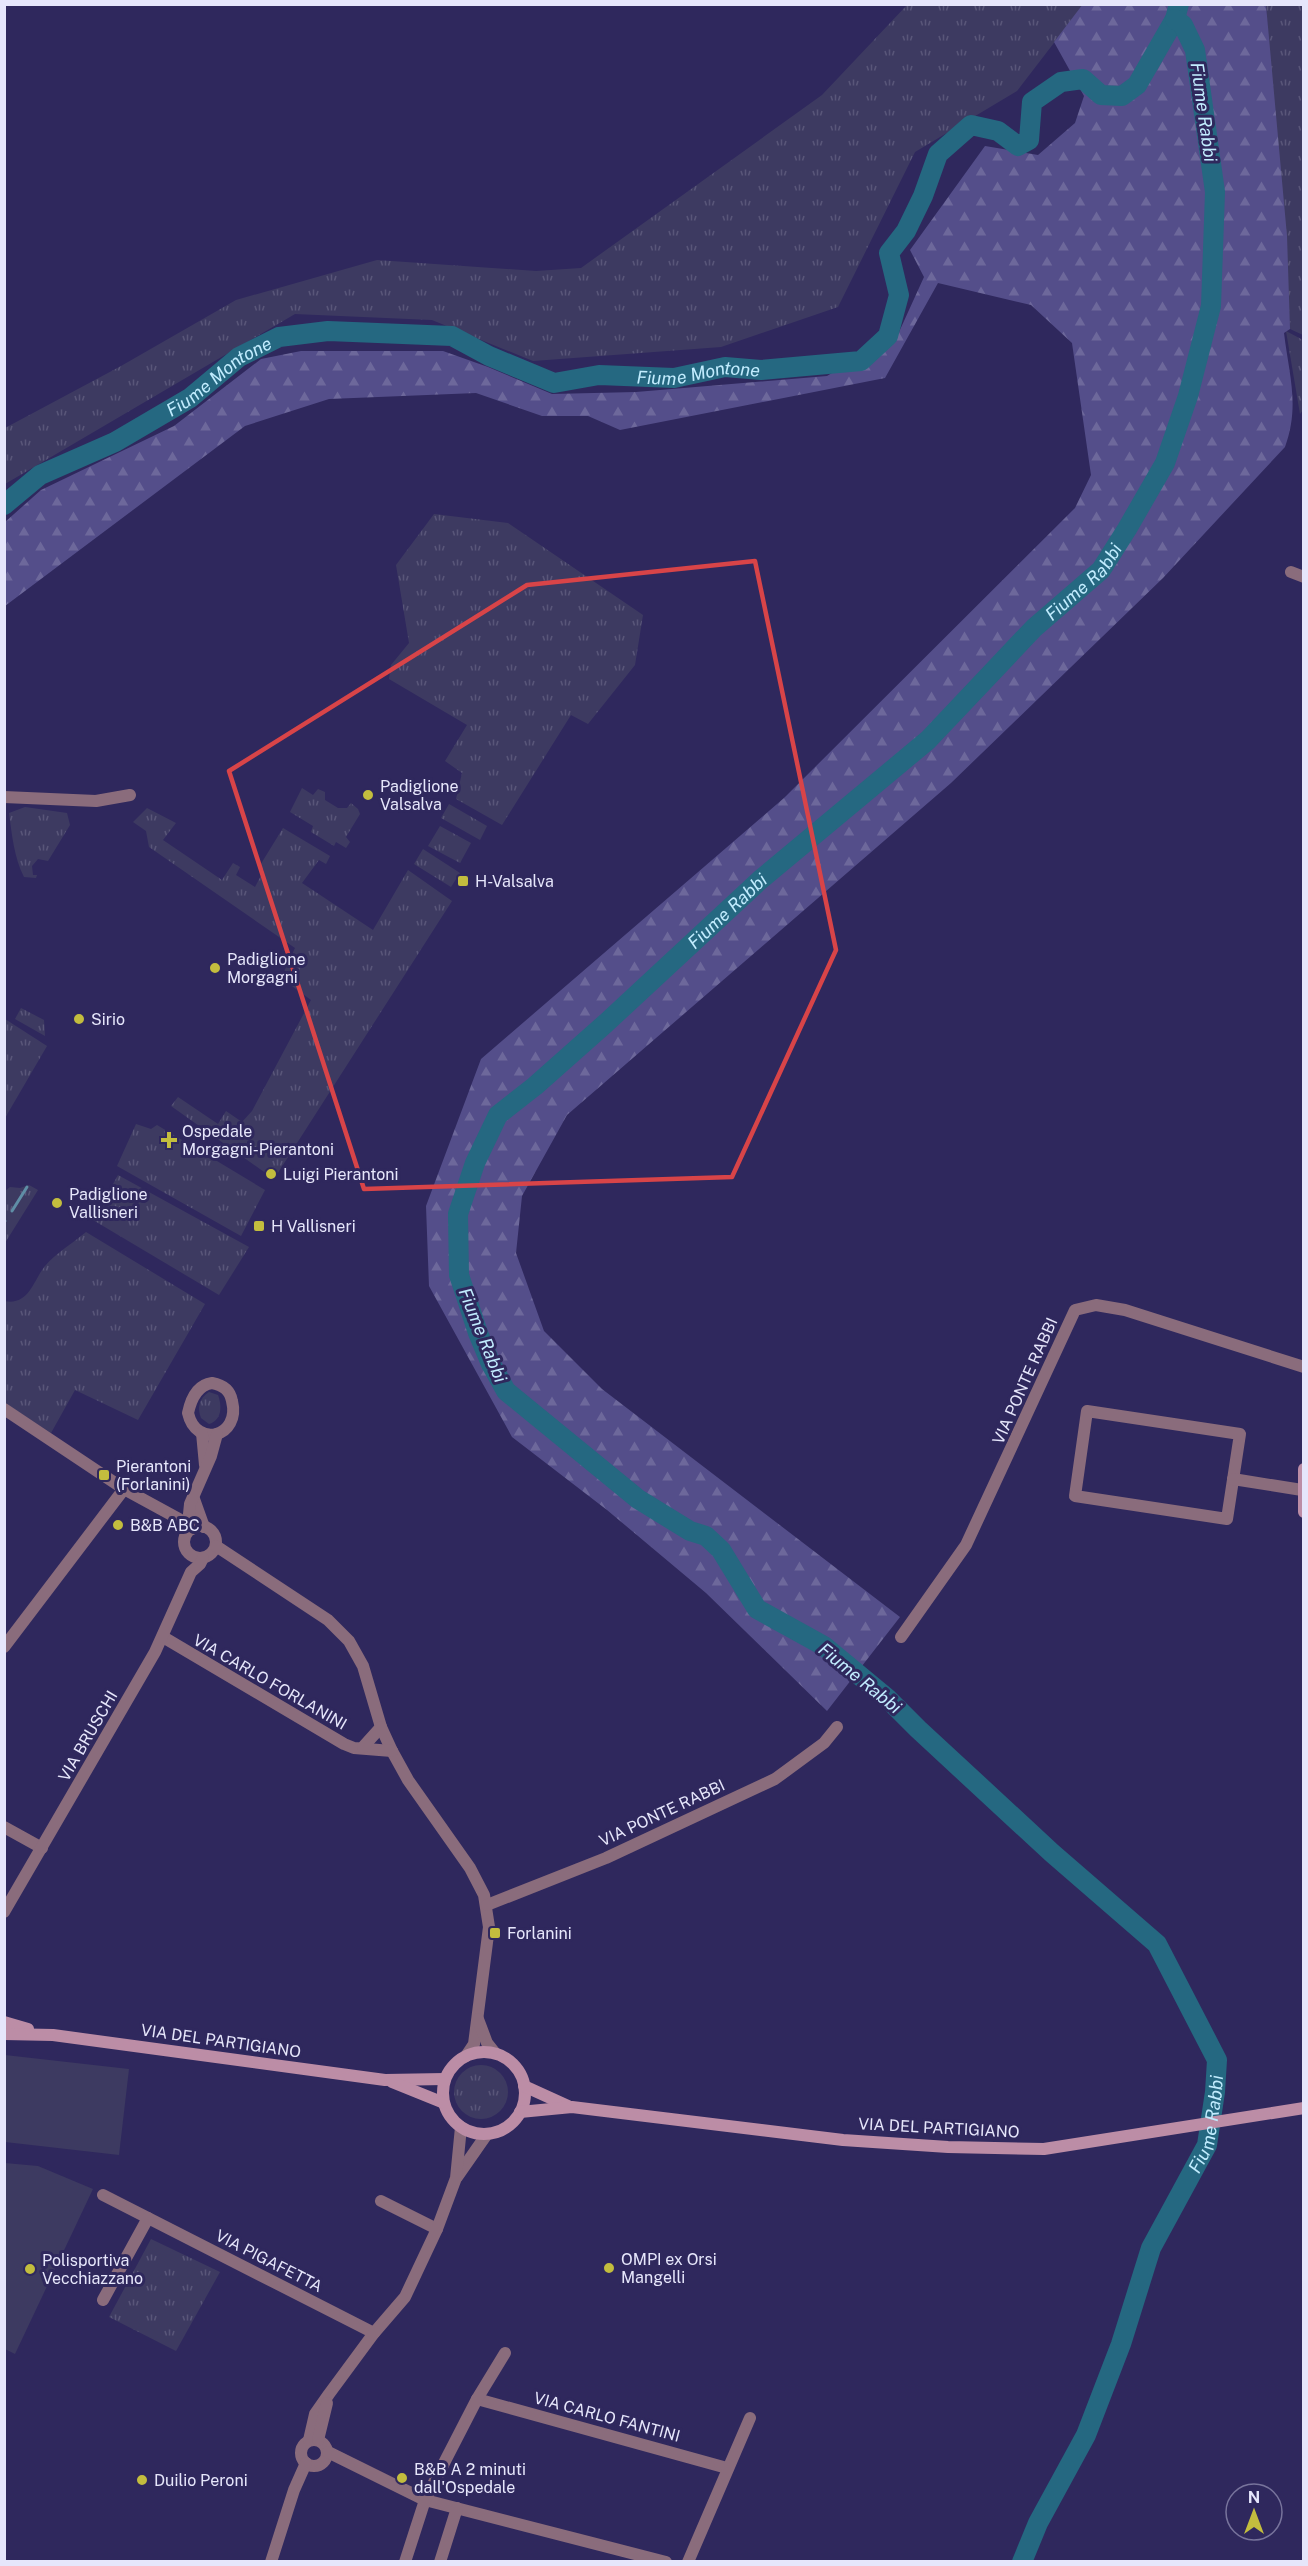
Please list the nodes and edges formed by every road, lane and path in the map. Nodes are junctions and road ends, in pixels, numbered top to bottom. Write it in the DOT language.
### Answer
graph roads {
  1 [pos="1291,572"];
  2 [pos="1304,577"];
  3 [pos="130,795"];
  4 [pos="4,797"];
  5 [pos="1304,1367"];
  6 [pos="4,1409"];
  7 [pos="202,1433"];
  8 [pos="217,1434"];
  9 [pos="206,1466"];
  10 [pos="1304,1469"];
  11 [pos="1233,1479"];
  12 [pos="124,1489"];
  13 [pos="1302,1490"];
  14 [pos="1304,1512"];
  15 [pos="172,1517"];
  16 [pos="196,1528"];
  17 [pos="186,1546"];
  18 [pos="216,1546"];
  19 [pos="203,1558"];
  20 [pos="191,1572"];
  21 [pos="163,1637"];
  22 [pos="901,1637"];
  23 [pos="4,1647"];
  24 [pos="381,1727"];
  25 [pos="837,1727"];
  26 [pos="363,1748"];
  27 [pos="392,1751"];
  28 [pos="4,1827"];
  29 [pos="42,1848"];
  30 [pos="487,1905"];
  31 [pos="4,1912"];
  32 [pos="478,2018"];
  33 [pos="4,2022"];
  34 [pos="4,2034"];
  35 [pos="53,2035"];
  36 [pos="495,2053"];
  37 [pos="465,2056"];
  38 [pos="445,2079"];
  39 [pos="386,2080"];
  40 [pos="524,2086"];
  41 [pos="444,2103"];
  42 [pos="572,2108"];
  43 [pos="1304,2108"];
  44 [pos="520,2112"];
  45 [pos="460,2127"];
  46 [pos="488,2134"];
  47 [pos="456,2178"];
  48 [pos="103,2195"];
  49 [pos="381,2201"];
  50 [pos="148,2218"];
  51 [pos="437,2229"];
  52 [pos="103,2300"];
  53 [pos="374,2333"];
  54 [pos="505,2354"];
  55 [pos="477,2399"];
  56 [pos="750,2418"];
  57 [pos="314,2440"];
  58 [pos="328,2452"];
  59 [pos="306,2463"];
  60 [pos="727,2468"];
  61 [pos="425,2500"];
  62 [pos="457,2508"];
  63 [pos="271,2562"];
  64 [pos="405,2562"];
  65 [pos="440,2562"];
  66 [pos="666,2562"];
  67 [pos="688,2562"];
  1 -- 2 [label="street"];
  3 -- 4 [label="street"];
  5 -- 22 [label="street, VIA PONTE RABBI"];
  6 -- 12 [label="street"];
  7 -- 8 [label="street"];
  7 -- 8 [label="street"];
  7 -- 9 [label="street"];
  8 -- 9 [label="street"];
  9 -- 16 [label="street"];
  10 -- 13 [label="main road"];
  11 -- 11 [label="street"];
  11 -- 13 [label="street"];
  12 -- 15 [label="street"];
  12 -- 23 [label="street"];
  13 -- 14 [label="main road"];
  15 -- 16 [label="street"];
  15 -- 17 [label="street"];
  16 -- 17 [label="street"];
  16 -- 18 [label="street"];
  17 -- 19 [label="street"];
  17 -- 20 [label="street"];
  18 -- 19 [label="street"];
  18 -- 24 [label="street"];
  19 -- 20 [label="street"];
  20 -- 21 [label="street, VIA BRUSCHI"];
  21 -- 26 [label="street, VIA CARLO FORLANINI"];
  21 -- 29 [label="street, VIA BRUSCHI"];
  24 -- 26 [label="street"];
  24 -- 27 [label="street"];
  25 -- 30 [label="street, VIA PONTE RABBI"];
  26 -- 27 [label="street, VIA CARLO FORLANINI"];
  27 -- 30 [label="street"];
  28 -- 29 [label="street"];
  29 -- 31 [label="street, VIA BRUSCHI"];
  30 -- 32 [label="street"];
  32 -- 36 [label="street"];
  32 -- 37 [label="street"];
  33 -- 35 [label="main road, VIA DEL PARTIGIANO"];
  34 -- 35 [label="main road, VIA DEL PARTIGIANO"];
  35 -- 39 [label="main road, VIA DEL PARTIGIANO"];
  36 -- 37 [label="main road"];
  36 -- 40 [label="main road"];
  37 -- 38 [label="main road"];
  38 -- 39 [label="main road, VIA DEL PARTIGIANO"];
  38 -- 41 [label="main road"];
  39 -- 41 [label="main road, VIA DEL PARTIGIANO"];
  40 -- 42 [label="main road, VIA DEL PARTIGIANO"];
  40 -- 44 [label="main road"];
  41 -- 45 [label="main road"];
  42 -- 43 [label="main road, VIA DEL PARTIGIANO"];
  42 -- 44 [label="main road, VIA DEL PARTIGIANO"];
  44 -- 46 [label="main road"];
  45 -- 46 [label="main road"];
  45 -- 47 [label="street"];
  46 -- 47 [label="street"];
  47 -- 51 [label="street"];
  48 -- 50 [label="street, VIA PIGAFETTA"];
  49 -- 51 [label="street"];
  50 -- 52 [label="street"];
  50 -- 53 [label="street, VIA PIGAFETTA"];
  51 -- 53 [label="street"];
  53 -- 57 [label="street"];
  54 -- 55 [label="street"];
  55 -- 60 [label="street, VIA CARLO FANTINI"];
  55 -- 61 [label="street"];
  56 -- 60 [label="street"];
  57 -- 58 [label="street"];
  57 -- 59 [label="street"];
  58 -- 59 [label="street"];
  58 -- 61 [label="street"];
  59 -- 63 [label="street"];
  60 -- 67 [label="street"];
  61 -- 62 [label="street"];
  61 -- 64 [label="street"];
  62 -- 65 [label="street"];
  62 -- 66 [label="street"];
}
